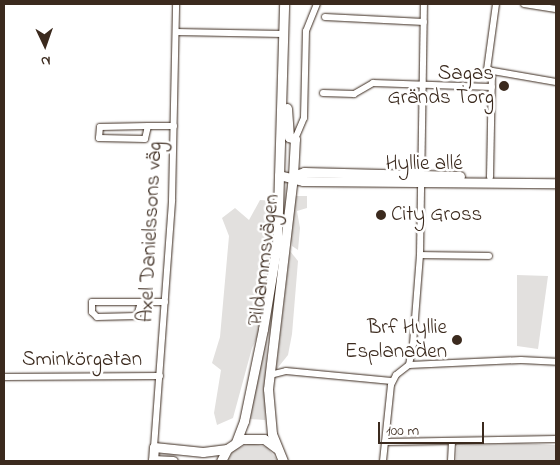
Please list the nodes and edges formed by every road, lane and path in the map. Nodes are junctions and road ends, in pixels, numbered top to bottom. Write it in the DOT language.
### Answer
graph roads {
  1 [pos="176,4"];
  2 [pos="284,4"];
  3 [pos="317,4"];
  4 [pos="424,4"];
  5 [pos="496,4"];
  6 [pos="524,4"];
  7 [pos="556,9"];
  8 [pos="325,17"];
  9 [pos="424,22"];
  10 [pos="176,32"];
  11 [pos="284,34"];
  12 [pos="492,73"];
  13 [pos="284,80"];
  14 [pos="556,82"];
  15 [pos="421,84"];
  16 [pos="492,87"];
  17 [pos="323,92"];
  18 [pos="148,126"];
  19 [pos="174,126"];
  20 [pos="295,139"];
  21 [pos="280,175"];
  22 [pos="293,176"];
  23 [pos="490,177"];
  24 [pos="421,178"];
  25 [pos="556,178"];
  26 [pos="556,183"];
  27 [pos="420,255"];
  28 [pos="489,256"];
  29 [pos="140,302"];
  30 [pos="166,302"];
  31 [pos="556,362"];
  32 [pos="410,365"];
  33 [pos="270,375"];
  34 [pos="160,376"];
  35 [pos="4,377"];
  36 [pos="392,381"];
  37 [pos="556,438"];
  38 [pos="236,442"];
  39 [pos="385,442"];
  40 [pos="452,442"];
  41 [pos="154,447"];
  42 [pos="276,448"];
  43 [pos="227,450"];
  44 [pos="283,460"];
  45 [pos="153,461"];
  46 [pos="173,461"];
  47 [pos="221,461"];
  48 [pos="383,461"];
  49 [pos="451,461"];
  1 -- 10 [label="street, Axel Danielssons väg"];
  2 -- 11 [label="main road, Pildammsvägen"];
  3 -- 20 [label="street"];
  4 -- 9 [label="street"];
  5 -- 12 [label="street"];
  6 -- 7 [label="street"];
  8 -- 9 [label="street"];
  9 -- 15 [label="street"];
  10 -- 11 [label="street"];
  10 -- 19 [label="street, Axel Danielssons väg"];
  11 -- 13 [label="main road, Pildammsvägen"];
  12 -- 14 [label="street"];
  12 -- 16 [label="street"];
  13 -- 20 [label="main road, Pildammsvägen"];
  13 -- 21 [label="main road, Pildammsvägen"];
  15 -- 16 [label="street"];
  15 -- 17 [label="street"];
  15 -- 24 [label="street"];
  16 -- 23 [label="street"];
  18 -- 18 [label="street"];
  18 -- 19 [label="street"];
  19 -- 30 [label="street, Axel Danielssons väg"];
  20 -- 22 [label="main road, Pildammsvägen"];
  21 -- 22 [label="main road, Hyllie allé"];
  21 -- 38 [label="main road, Pildammsvägen"];
  22 -- 24 [label="main road, Hyllie allé"];
  22 -- 33 [label="main road, Pildammsvägen"];
  23 -- 24 [label="main road, Hyllie allé"];
  23 -- 25 [label="main road, Hyllie allé"];
  24 -- 26 [label="main road, Hyllie allé"];
  24 -- 27 [label="street"];
  27 -- 28 [label="street"];
  27 -- 32 [label="street"];
  29 -- 29 [label="street"];
  29 -- 30 [label="street"];
  30 -- 34 [label="street, Axel Danielssons väg"];
  31 -- 32 [label="street"];
  32 -- 36 [label="street"];
  33 -- 36 [label="street"];
  33 -- 42 [label="main road, Pildammsvägen"];
  34 -- 35 [label="street, Sminkörgatan"];
  34 -- 41 [label="street, Axel Danielssons väg"];
  36 -- 39 [label="street"];
  37 -- 40 [label="street"];
  38 -- 42 [label="main road"];
  38 -- 43 [label="main road, Pildammsvägen"];
  39 -- 40 [label="street"];
  39 -- 48 [label="street"];
  40 -- 49 [label="street"];
  41 -- 43 [label="main road"];
  41 -- 45 [label="main road, Axel Danielssons väg"];
  42 -- 44 [label="main road, Pildammsvägen"];
  43 -- 47 [label="main road, Pildammsvägen"];
  45 -- 46 [label="main road"];
}
